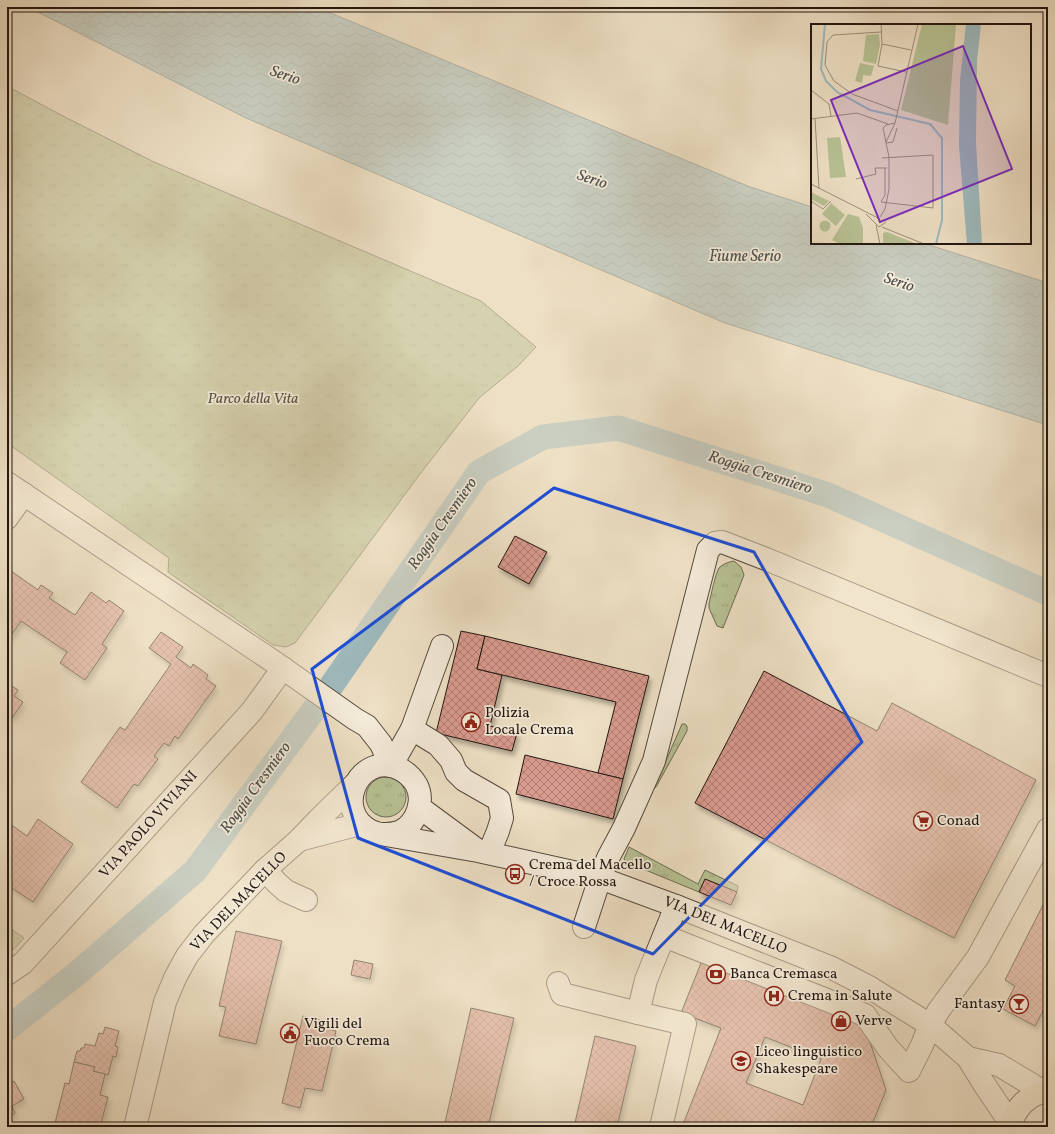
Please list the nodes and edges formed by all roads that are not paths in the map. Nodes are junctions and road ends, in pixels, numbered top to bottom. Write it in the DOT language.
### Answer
graph roads {
  1 [pos="15,488"];
  2 [pos="7,518"];
  3 [pos="442,646"];
  4 [pos="283,668"];
  5 [pos="1048,676"];
  6 [pos="355,719"];
  7 [pos="412,729"];
  8 [pos="391,766"];
  9 [pos="358,779"];
  10 [pos="419,807"];
  11 [pos="360,824"];
  12 [pos="1048,829"];
  13 [pos="380,834"];
  14 [pos="299,840"];
  15 [pos="484,852"];
  16 [pos="265,870"];
  17 [pos="600,878"];
  18 [pos="306,900"];
  19 [pos="676,906"];
  20 [pos="584,927"];
  21 [pos="664,936"];
  22 [pos="7,974"];
  23 [pos="558,983"];
  24 [pos="638,1013"];
  25 [pos="930,1025"];
  26 [pos="968,1058"];
  27 [pos="1046,1092"];
  28 [pos="1011,1125"];
  29 [pos="136,1127"];
  30 [pos="661,1127"];
  1 -- 2 [label="street"];
  1 -- 4 [label="street"];
  3 -- 7 [label="street"];
  4 -- 6 [label="street"];
  4 -- 22 [label="street, VIA PAOLO VIVIANI"];
  5 -- 17 [label="street"];
  6 -- 8 [label="street"];
  6 -- 9 [label="street"];
  7 -- 8 [label="street"];
  7 -- 15 [label="street"];
  8 -- 9 [label="street"];
  8 -- 10 [label="street"];
  9 -- 11 [label="street"];
  9 -- 14 [label="street, VIA DEL MACELLO"];
  10 -- 13 [label="street"];
  10 -- 15 [label="street"];
  11 -- 13 [label="street"];
  11 -- 14 [label="street, VIA DEL MACELLO"];
  12 -- 25 [label="street"];
  13 -- 15 [label="street, VIA DEL MACELLO"];
  14 -- 16 [label="street, VIA DEL MACELLO"];
  15 -- 17 [label="street, VIA DEL MACELLO"];
  16 -- 18 [label="street"];
  16 -- 29 [label="street, VIA DEL MACELLO"];
  17 -- 19 [label="street, VIA DEL MACELLO"];
  17 -- 20 [label="street"];
  19 -- 21 [label="street"];
  19 -- 25 [label="street, VIA DEL MACELLO"];
  21 -- 24 [label="street"];
  21 -- 25 [label="street"];
  23 -- 24 [label="street"];
  24 -- 30 [label="street"];
  25 -- 26 [label="street, VIA DEL MACELLO"];
  26 -- 27 [label="street, VIA DEL MACELLO"];
  26 -- 28 [label="street, VIA DEL MACELLO"];
  27 -- 28 [label="main road"];
}
